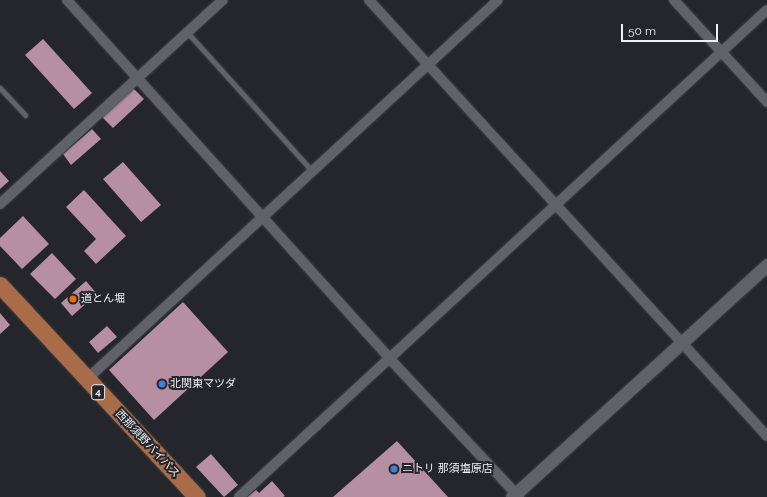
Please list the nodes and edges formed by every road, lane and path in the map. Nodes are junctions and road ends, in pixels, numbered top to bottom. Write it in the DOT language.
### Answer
graph roads {
  1 [pos="67,0"];
  2 [pos="223,0"];
  3 [pos="369,0"];
  4 [pos="498,0"];
  5 [pos="674,0"];
  6 [pos="767,10"];
  7 [pos="187,32"];
  8 [pos="722,52"];
  9 [pos="427,64"];
  10 [pos="136,78"];
  11 [pos="0,88"];
  12 [pos="767,102"];
  13 [pos="25,115"];
  14 [pos="312,171"];
  15 [pos="0,204"];
  16 [pos="557,205"];
  17 [pos="262,218"];
  18 [pos="767,265"];
  19 [pos="0,285"];
  20 [pos="680,343"];
  21 [pos="389,358"];
  22 [pos="86,380"];
  23 [pos="767,436"];
  24 [pos="515,496"];
  25 [pos="197,497"];
  26 [pos="240,497"];
  1 -- 10 [label="street"];
  2 -- 7 [label="street"];
  3 -- 9 [label="street"];
  4 -- 9 [label="street"];
  5 -- 8 [label="street"];
  6 -- 8 [label="street"];
  7 -- 10 [label="street"];
  7 -- 14 [label="lane"];
  8 -- 12 [label="street"];
  8 -- 16 [label="street"];
  9 -- 14 [label="street"];
  9 -- 16 [label="street"];
  10 -- 15 [label="street"];
  10 -- 17 [label="street"];
  11 -- 13 [label="lane"];
  14 -- 17 [label="street"];
  16 -- 20 [label="street"];
  16 -- 21 [label="street"];
  17 -- 21 [label="street"];
  17 -- 22 [label="street"];
  18 -- 20 [label="street"];
  19 -- 22 [label="highway, 西那須野バイパス / 4"];
  20 -- 23 [label="street"];
  20 -- 24 [label="street"];
  21 -- 24 [label="street"];
  21 -- 26 [label="street"];
  22 -- 25 [label="highway, 西那須野バイパス / 4"];
}
